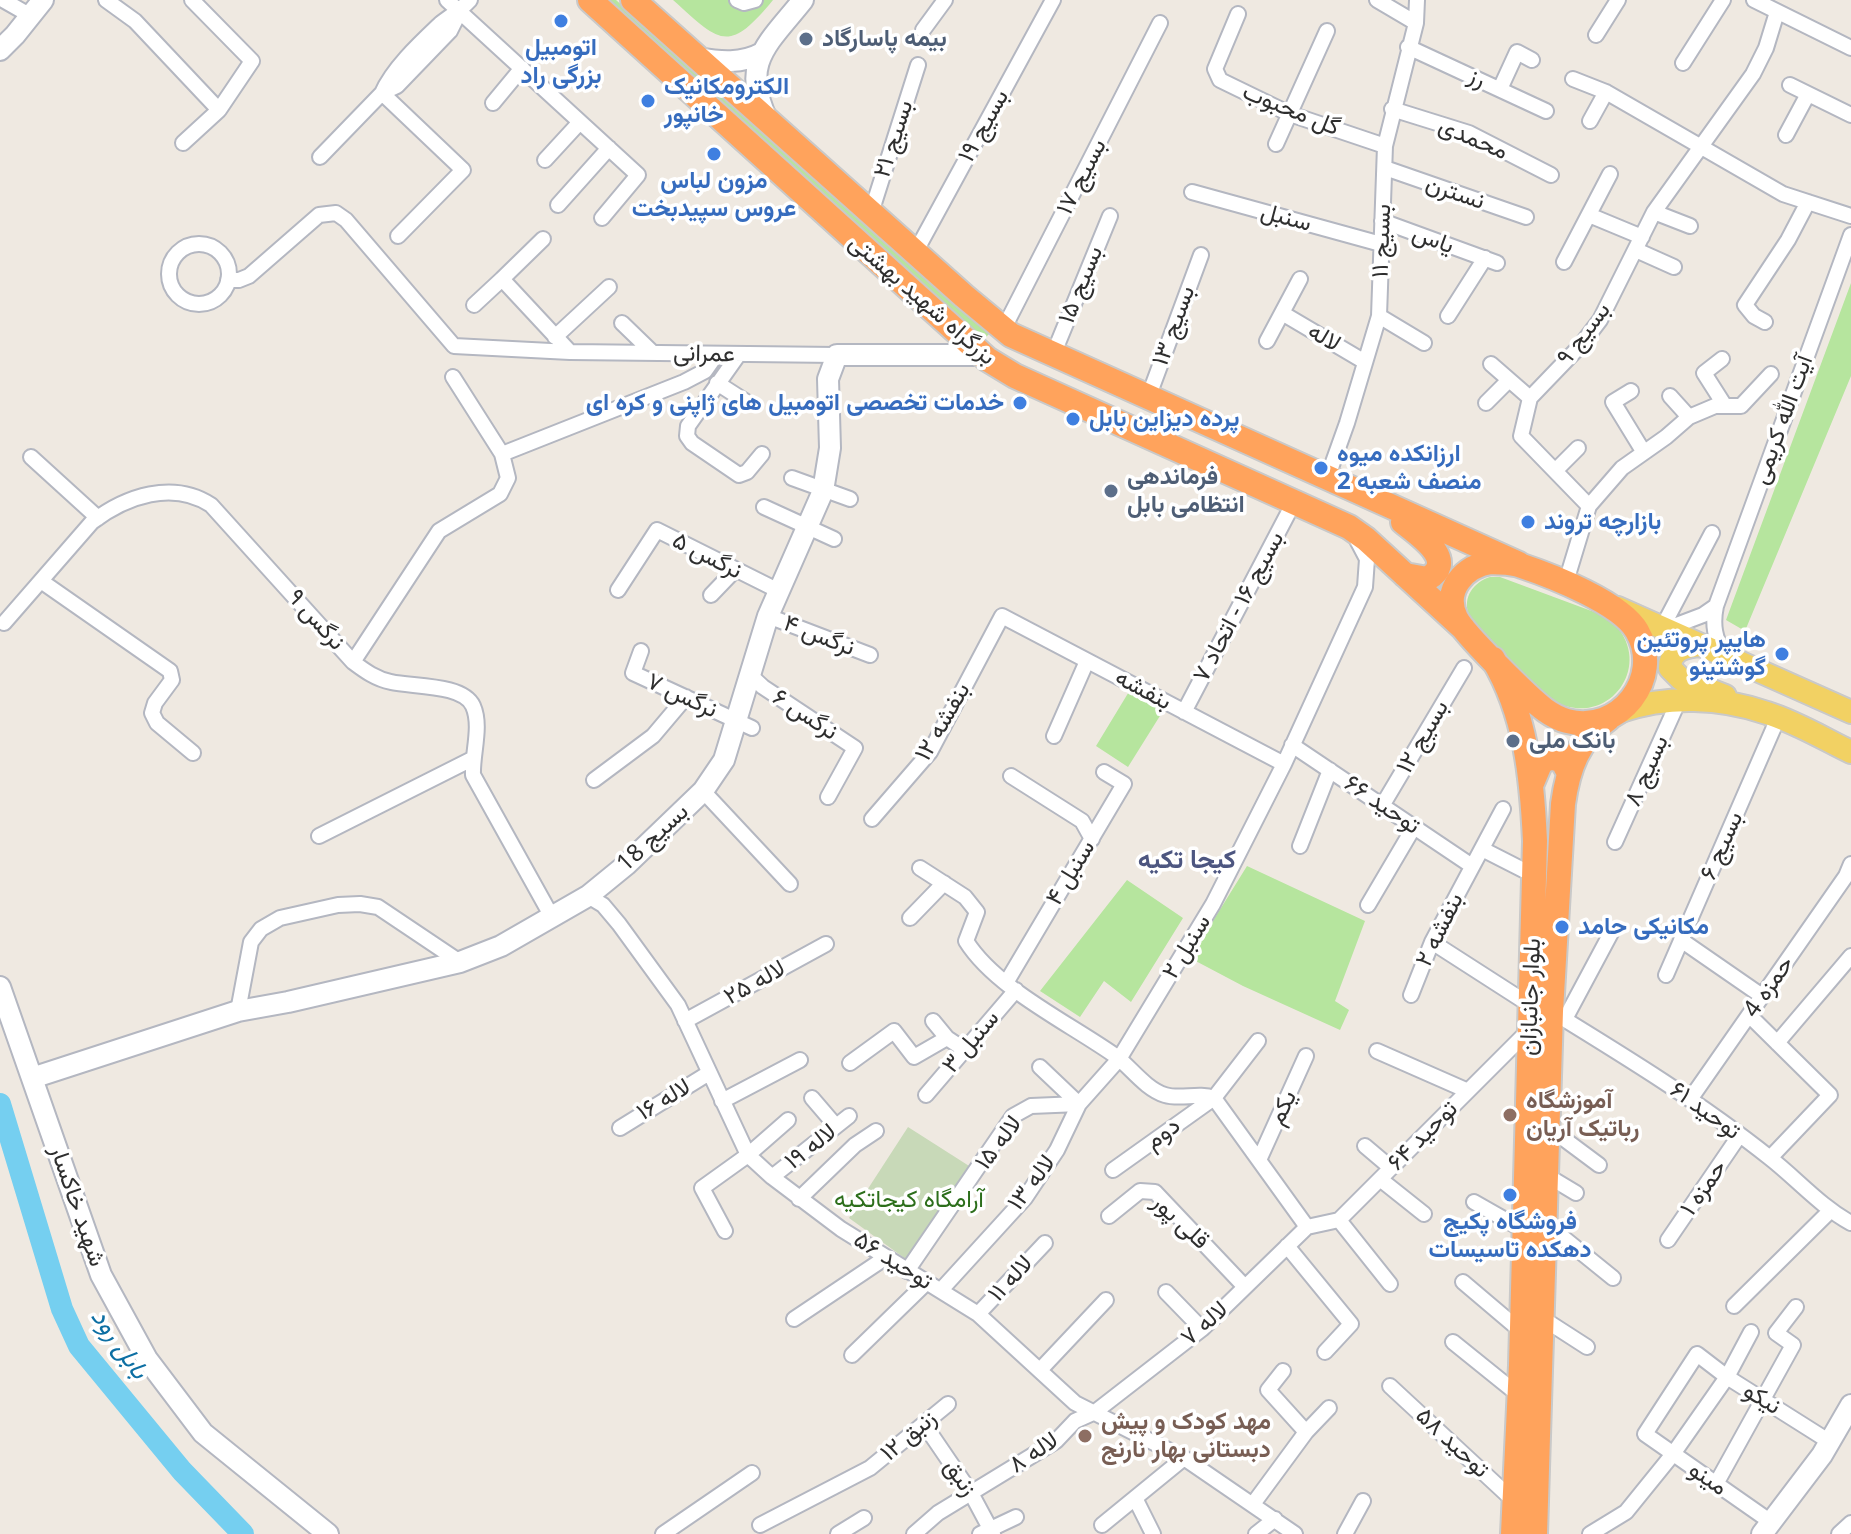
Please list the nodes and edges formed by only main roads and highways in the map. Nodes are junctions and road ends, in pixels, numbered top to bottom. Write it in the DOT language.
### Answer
graph roads {
  1 [pos="590,0"];
  2 [pos="633,0"];
  3 [pos="1374,500"];
  4 [pos="1519,564"];
  5 [pos="1405,575"];
  6 [pos="1611,605"];
  7 [pos="1463,628"];
  8 [pos="1701,645"];
  9 [pos="1493,659"];
  10 [pos="1851,712"];
  11 [pos="1615,715"];
  12 [pos="1774,716"];
  13 [pos="1851,752"];
  14 [pos="1569,773"];
  15 [pos="1532,783"];
  16 [pos="1549,1012"];
  17 [pos="1535,1227"];
  18 [pos="1513,1534"];
  19 [pos="1535,1534"];
  1 -- 5 [label="highway, بزرگراه شهید بهشتی"];
  2 -- 3 [label="highway, بزرگراه شهید بهشتی"];
  3 -- 4 [label="highway, بزرگراه شهید بهشتی"];
  3 -- 5 [label="highway"];
  4 -- 6 [label="highway, بزرگراه شهید بهشتی"];
  4 -- 7 [label="highway"];
  5 -- 7 [label="highway, بزرگراه شهید بهشتی"];
  6 -- 8 [label="main road"];
  6 -- 11 [label="highway, بلوار جانبازان"];
  7 -- 9 [label="highway, بزرگراه شهید بهشتی"];
  8 -- 10 [label="main road"];
  8 -- 12 [label="main road"];
  9 -- 11 [label="highway, بزرگراه شهید بهشتی"];
  9 -- 15 [label="highway, بلوار جانبازان"];
  11 -- 12 [label="main road"];
  11 -- 14 [label="highway, بلوار جانبازان"];
  12 -- 13 [label="main road"];
  14 -- 15 [label="highway"];
  14 -- 16 [label="highway, بلوار جانبازان"];
  15 -- 16 [label="highway, بلوار جانبازان"];
  16 -- 17 [label="highway, بلوار جانبازان"];
  16 -- 17 [label="highway, بلوار جانبازان"];
  17 -- 18 [label="highway, بلوار جانبازان"];
  17 -- 19 [label="highway, بلوار جانبازان"];
}
